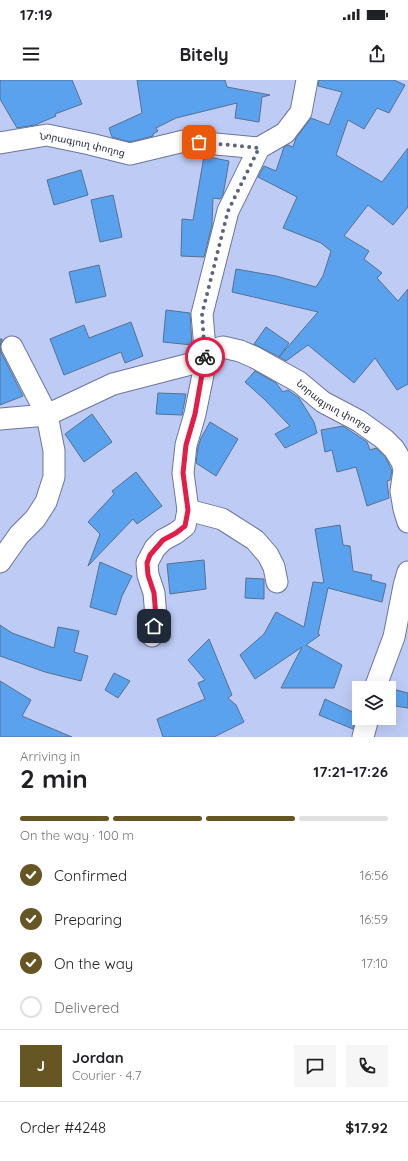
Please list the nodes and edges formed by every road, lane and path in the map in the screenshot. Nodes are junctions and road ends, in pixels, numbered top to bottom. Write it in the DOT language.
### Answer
graph roads {
  1 [pos="307,80"];
  2 [pos="0,142"];
  3 [pos="259,148"];
  4 [pos="12,347"];
  5 [pos="206,360"];
  6 [pos="47,415"];
  7 [pos="0,419"];
  8 [pos="404,459"];
  9 [pos="188,510"];
  10 [pos="408,522"];
  11 [pos="0,562"];
  12 [pos="408,572"];
  13 [pos="277,582"];
  14 [pos="152,636"];
  15 [pos="378,681"];
  16 [pos="366,725"];
  17 [pos="363,737"];
  1 -- 3 [label="street"];
  2 -- 3 [label="street, Նորագյուղ փողոց"];
  3 -- 5 [label="street"];
  4 -- 6 [label="street"];
  5 -- 6 [label="street, Նորագյուղ փողոց"];
  5 -- 8 [label="street, Նորագյուղ փողոց"];
  5 -- 9 [label="street"];
  6 -- 7 [label="street, Նորագյուղ փողոց"];
  6 -- 11 [label="street"];
  8 -- 10 [label="street, Նորագյուղ փողոց"];
  9 -- 13 [label="street"];
  9 -- 14 [label="street"];
  12 -- 15 [label="street"];
  16 -- 17 [label="street"];
}
